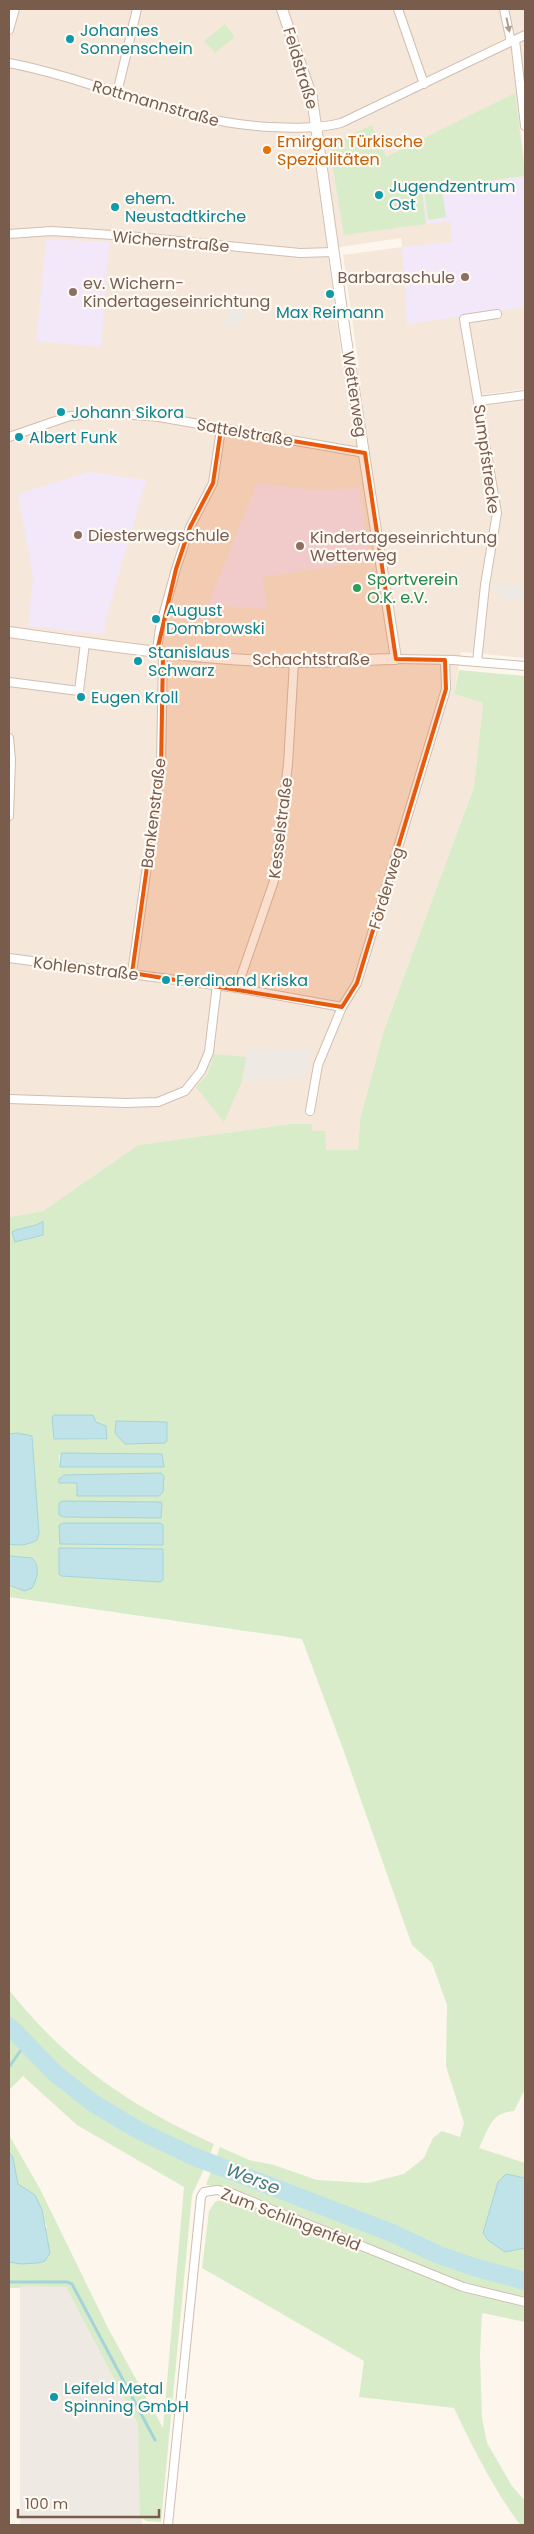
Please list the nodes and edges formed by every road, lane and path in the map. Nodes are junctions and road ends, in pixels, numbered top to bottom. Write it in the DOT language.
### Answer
graph roads {
  1 [pos="15,9"];
  2 [pos="137,9"];
  3 [pos="282,9"];
  4 [pos="398,9"];
  5 [pos="504,9"];
  6 [pos="9,30"];
  7 [pos="525,35"];
  8 [pos="513,41"];
  9 [pos="9,62"];
  10 [pos="424,84"];
  11 [pos="116,93"];
  12 [pos="525,126"];
  13 [pos="318,129"];
  14 [pos="9,234"];
  15 [pos="17,234"];
  16 [pos="9,242"];
  17 [pos="334,252"];
  18 [pos="498,314"];
  19 [pos="525,395"];
  20 [pos="479,401"];
  21 [pos="221,429"];
  22 [pos="9,437"];
  23 [pos="365,453"];
  24 [pos="9,632"];
  25 [pos="85,643"];
  26 [pos="160,652"];
  27 [pos="396,659"];
  28 [pos="445,660"];
  29 [pos="294,662"];
  30 [pos="477,662"];
  31 [pos="525,666"];
  32 [pos="9,682"];
  33 [pos="9,738"];
  34 [pos="10,760"];
  35 [pos="9,816"];
  36 [pos="9,958"];
  37 [pos="132,973"];
  38 [pos="217,985"];
  39 [pos="236,988"];
  40 [pos="342,1006"];
  41 [pos="9,1099"];
  42 [pos="310,1111"];
  43 [pos="525,2302"];
  44 [pos="168,2525"];
  1 -- 6 [label="street"];
  2 -- 11 [label="street"];
  3 -- 13 [label="street, Feldstraße"];
  4 -- 10 [label="street"];
  5 -- 8 [label="street, one-way"];
  7 -- 8 [label="street, Rottmannstraße"];
  8 -- 10 [label="street, Rottmannstraße"];
  8 -- 12 [label="street"];
  9 -- 11 [label="street, Rottmannstraße"];
  10 -- 13 [label="street, Rottmannstraße"];
  11 -- 13 [label="street, Rottmannstraße"];
  13 -- 17 [label="street, Wetterweg"];
  14 -- 15 [label="street, Wichernstraße"];
  15 -- 16 [label="street"];
  15 -- 17 [label="street, Wichernstraße"];
  17 -- 23 [label="street, Wetterweg"];
  18 -- 20 [label="street, Sumpfstrecke"];
  19 -- 20 [label="street"];
  20 -- 30 [label="street, Sumpfstrecke"];
  21 -- 22 [label="street, Sattelstraße"];
  21 -- 23 [label="street, Sattelstraße"];
  21 -- 26 [label="street, Bankenstraße"];
  23 -- 27 [label="street, Wetterweg"];
  24 -- 25 [label="street, Schachtstraße"];
  25 -- 26 [label="street, Schachtstraße"];
  25 -- 32 [label="street"];
  26 -- 29 [label="street, Schachtstraße"];
  26 -- 37 [label="street, Bankenstraße"];
  27 -- 28 [label="street, Schachtstraße"];
  27 -- 29 [label="street, Schachtstraße"];
  28 -- 30 [label="street, Schachtstraße"];
  28 -- 40 [label="street, Förderweg"];
  29 -- 39 [label="street, Kesselstraße"];
  30 -- 31 [label="street, Schachtstraße"];
  33 -- 34 [label="street"];
  34 -- 35 [label="street"];
  36 -- 37 [label="street, Kohlenstraße"];
  37 -- 38 [label="street, Kohlenstraße"];
  38 -- 39 [label="street, Kohlenstraße"];
  38 -- 41 [label="street"];
  39 -- 40 [label="street, Kohlenstraße"];
  40 -- 42 [label="street, Förderweg"];
  43 -- 44 [label="street, Zum Schlingenfeld"];
}
